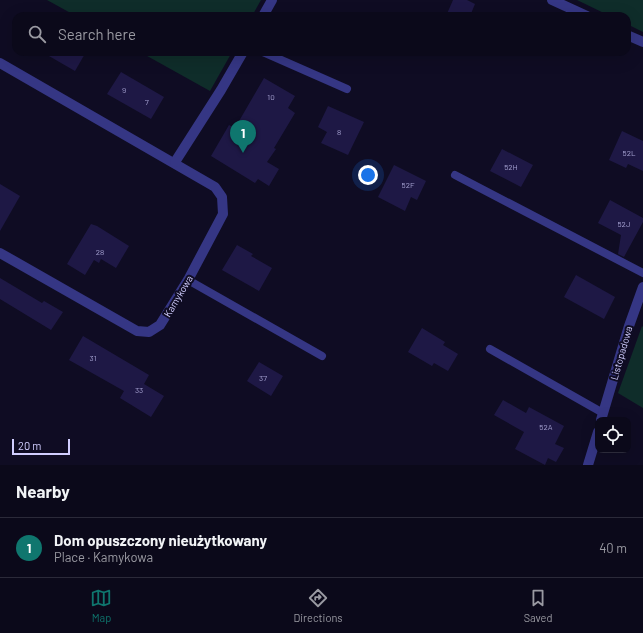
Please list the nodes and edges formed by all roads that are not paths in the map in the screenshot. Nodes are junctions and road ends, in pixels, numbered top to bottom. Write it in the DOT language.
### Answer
graph roads {
  1 [pos="272,0"];
  2 [pos="552,0"];
  3 [pos="265,12"];
  4 [pos="578,12"];
  5 [pos="631,37"];
  6 [pos="643,42"];
  7 [pos="241,56"];
  8 [pos="272,56"];
  9 [pos="0,63"];
  10 [pos="347,89"];
  11 [pos="175,162"];
  12 [pos="455,175"];
  13 [pos="0,253"];
  14 [pos="643,273"];
  15 [pos="188,280"];
  16 [pos="643,287"];
  17 [pos="490,349"];
  18 [pos="322,356"];
  19 [pos="602,417"];
  20 [pos="595,442"];
  21 [pos="588,465"];
  1 -- 3 [label="street"];
  2 -- 4 [label="street"];
  5 -- 6 [label="street"];
  7 -- 11 [label="street"];
  8 -- 10 [label="lane"];
  9 -- 11 [label="street, Kamykowa"];
  11 -- 15 [label="street, Kamykowa"];
  12 -- 14 [label="lane"];
  13 -- 15 [label="street, Kamykowa"];
  15 -- 18 [label="lane"];
  16 -- 19 [label="street, Listopadowa"];
  17 -- 19 [label="lane"];
  20 -- 21 [label="street"];
}
